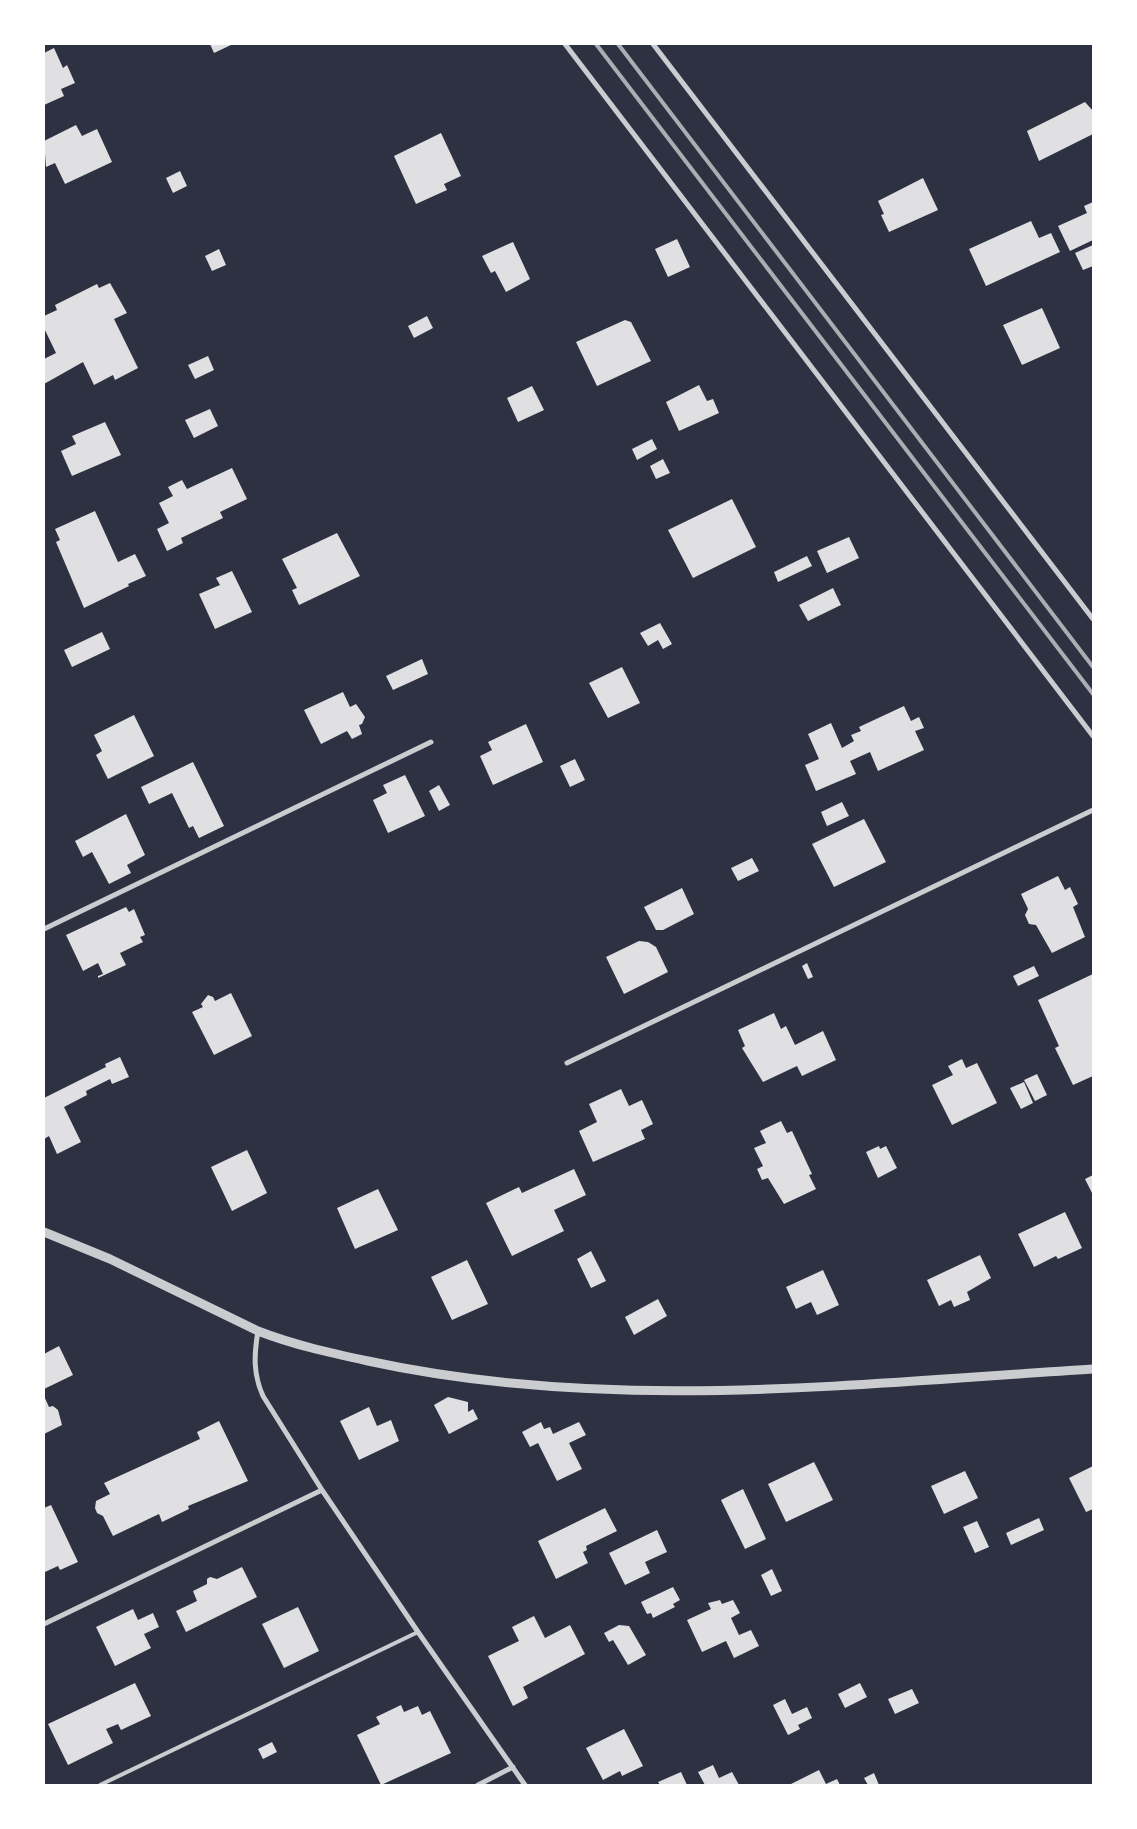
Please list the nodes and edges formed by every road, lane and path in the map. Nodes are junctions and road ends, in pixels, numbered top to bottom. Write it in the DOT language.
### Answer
graph roads {
  1 [pos="565,44"];
  2 [pos="653,44"];
  3 [pos="1093,619"];
  4 [pos="1093,736"];
  5 [pos="431,742"];
  6 [pos="1093,810"];
  7 [pos="44,929"];
  8 [pos="568,1063"];
  9 [pos="44,1232"];
  10 [pos="258,1332"];
  11 [pos="1093,1369"];
  12 [pos="322,1490"];
  13 [pos="44,1624"];
  14 [pos="418,1632"];
  15 [pos="513,1767"];
  16 [pos="100,1785"];
  17 [pos="478,1785"];
  18 [pos="525,1785"];
  1 -- 4 [label="street"];
  2 -- 3 [label="street"];
  5 -- 7 [label="street"];
  6 -- 8 [label="street"];
  9 -- 10 [label="street"];
  10 -- 11 [label="street"];
  10 -- 12 [label="street"];
  12 -- 13 [label="street"];
  12 -- 14 [label="street"];
  14 -- 15 [label="street"];
  14 -- 16 [label="lane"];
  15 -- 17 [label="street"];
  15 -- 18 [label="street"];
}
